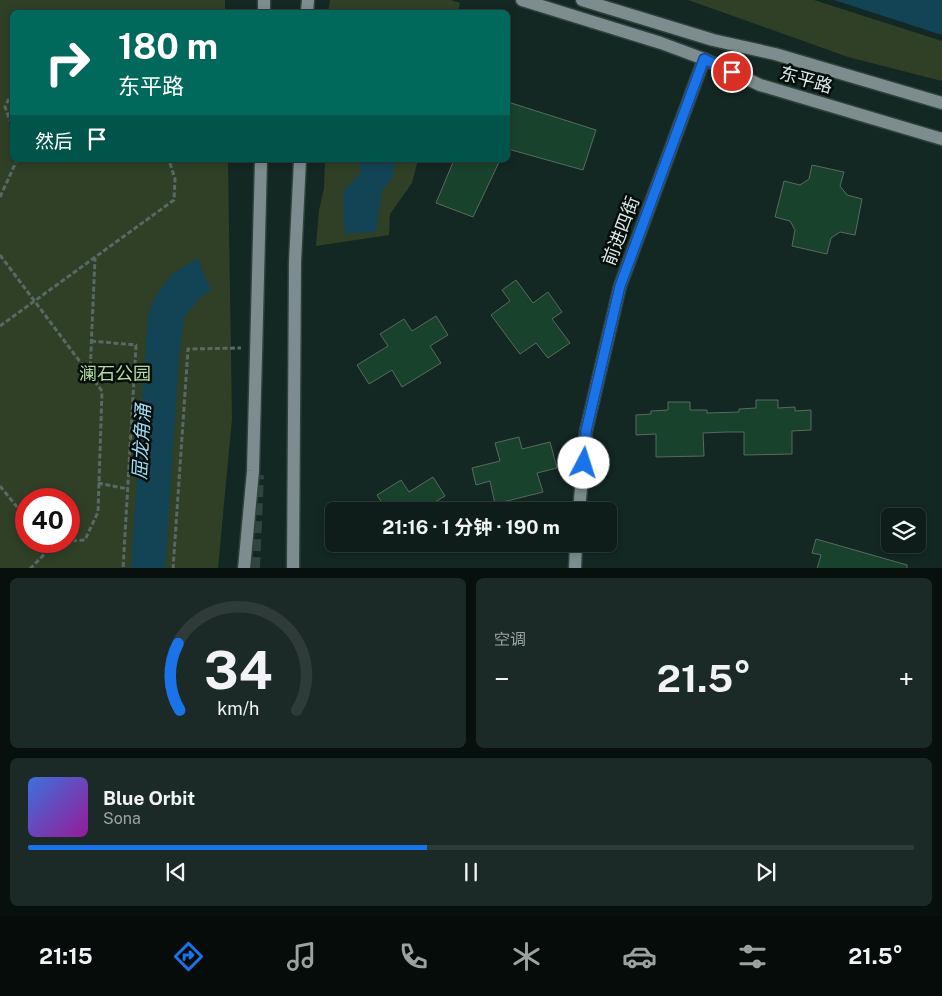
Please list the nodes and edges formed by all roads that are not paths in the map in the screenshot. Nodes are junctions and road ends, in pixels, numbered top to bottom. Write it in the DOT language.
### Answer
graph roads {
  1 [pos="522,0"];
  2 [pos="582,0"];
  3 [pos="704,59"];
  4 [pos="942,103"];
  5 [pos="942,138"];
  6 [pos="261,162"];
  7 [pos="300,162"];
  8 [pos="580,502"];
  9 [pos="576,552"];
  10 [pos="244,568"];
  11 [pos="293,568"];
  12 [pos="575,568"];
  1 -- 3 [label="main road, 东平路"];
  2 -- 4 [label="main road, 东平路"];
  3 -- 5 [label="main road, 东平路"];
  3 -- 8 [label="main road, 前进四街"];
  6 -- 10 [label="main road"];
  7 -- 11 [label="main road"];
  9 -- 12 [label="main road"];
}
